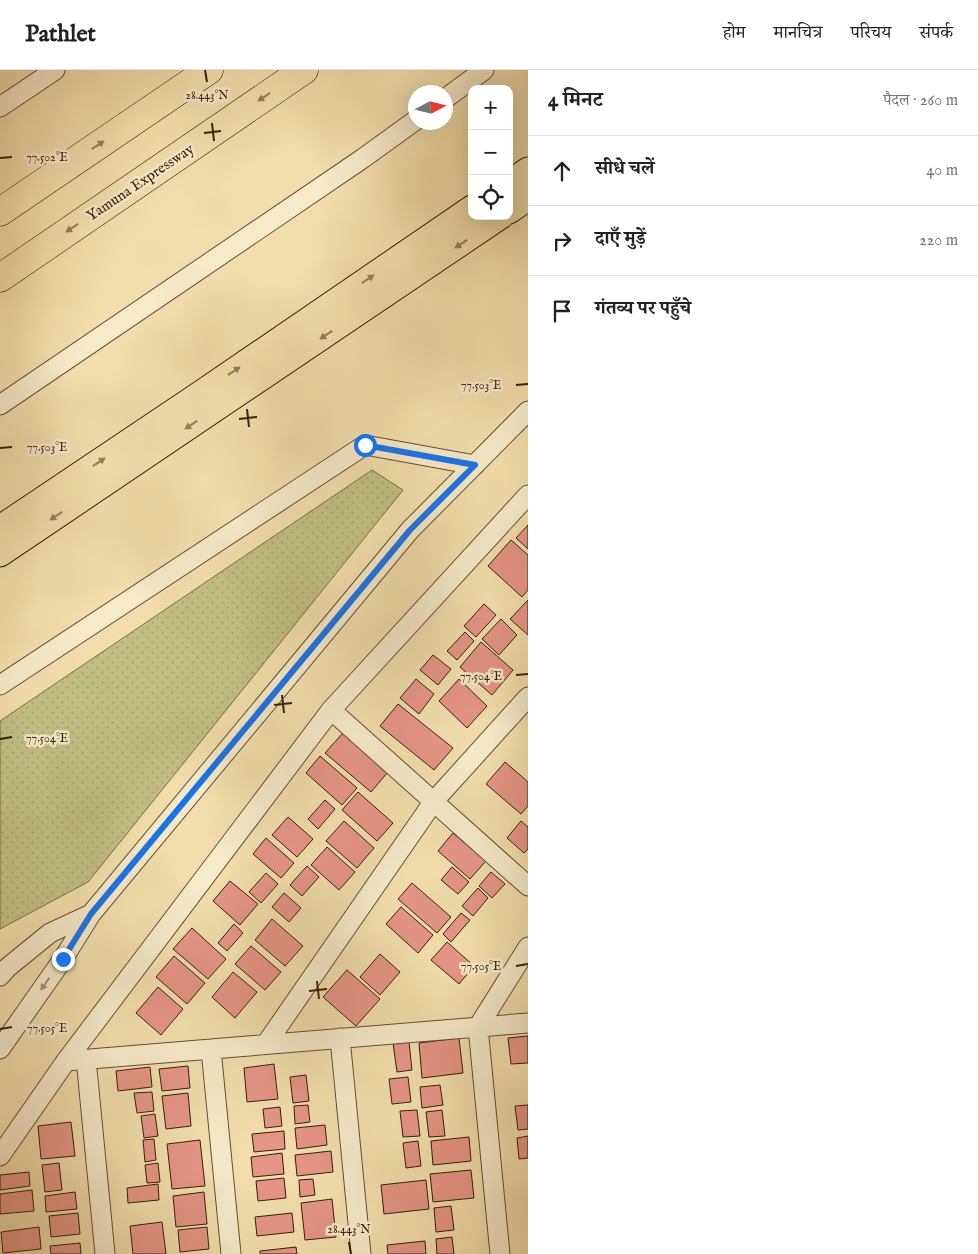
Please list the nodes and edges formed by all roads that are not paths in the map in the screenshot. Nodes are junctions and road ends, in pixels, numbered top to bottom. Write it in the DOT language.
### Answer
graph roads {
  1 [pos="55,70"];
  2 [pos="209,70"];
  3 [pos="304,70"];
  4 [pos="484,70"];
  5 [pos="453,93"];
  6 [pos="0,108"];
  7 [pos="408,126"];
  8 [pos="528,170"];
  9 [pos="513,180"];
  10 [pos="528,198"];
  11 [pos="513,208"];
  12 [pos="468,211"];
  13 [pos="0,212"];
  14 [pos="495,220"];
  15 [pos="0,278"];
  16 [pos="0,406"];
  17 [pos="528,411"];
  18 [pos="475,465"];
  19 [pos="528,495"];
  20 [pos="0,528"];
  21 [pos="0,554"];
  22 [pos="0,685"];
  23 [pos="528,697"];
  24 [pos="331,710"];
  25 [pos="434,801"];
  26 [pos="528,886"];
  27 [pos="91,914"];
  28 [pos="528,947"];
  29 [pos="0,976"];
  30 [pos="528,1023"];
  31 [pos="478,1027"];
  32 [pos="340,1038"];
  33 [pos="266,1044"];
  34 [pos="0,1049"];
  35 [pos="211,1049"];
  36 [pos="86,1059"];
  37 [pos="66,1061"];
  38 [pos="0,1156"];
  39 [pos="105,1254"];
  40 [pos="231,1254"];
  41 [pos="361,1254"];
  42 [pos="500,1254"];
  1 -- 6 [label="street"];
  13 -- 2 [label="highway, one-way"];
  3 -- 15 [label="highway, Yamuna Expressway, one-way"];
  4 -- 5 [label="street"];
  7 -- 16 [label="street"];
  8 -- 9 [label="main road"];
  10 -- 11 [label="main road"];
  20 -- 12 [label="main road, one-way"];
  14 -- 21 [label="main road, one-way"];
  17 -- 18 [label="street"];
  18 -- 22 [label="street"];
  18 -- 27 [label="street"];
  19 -- 24 [label="street"];
  23 -- 25 [label="street"];
  24 -- 25 [label="street"];
  24 -- 37 [label="street"];
  25 -- 26 [label="street"];
  25 -- 33 [label="street"];
  27 -- 29 [label="street"];
  27 -- 34 [label="street, one-way"];
  28 -- 31 [label="street"];
  30 -- 31 [label="street"];
  31 -- 32 [label="street"];
  31 -- 42 [label="street"];
  32 -- 33 [label="street"];
  32 -- 41 [label="street"];
  33 -- 35 [label="street"];
  35 -- 36 [label="street"];
  35 -- 40 [label="street"];
  36 -- 37 [label="street"];
  36 -- 39 [label="street"];
  37 -- 38 [label="street"];
}
